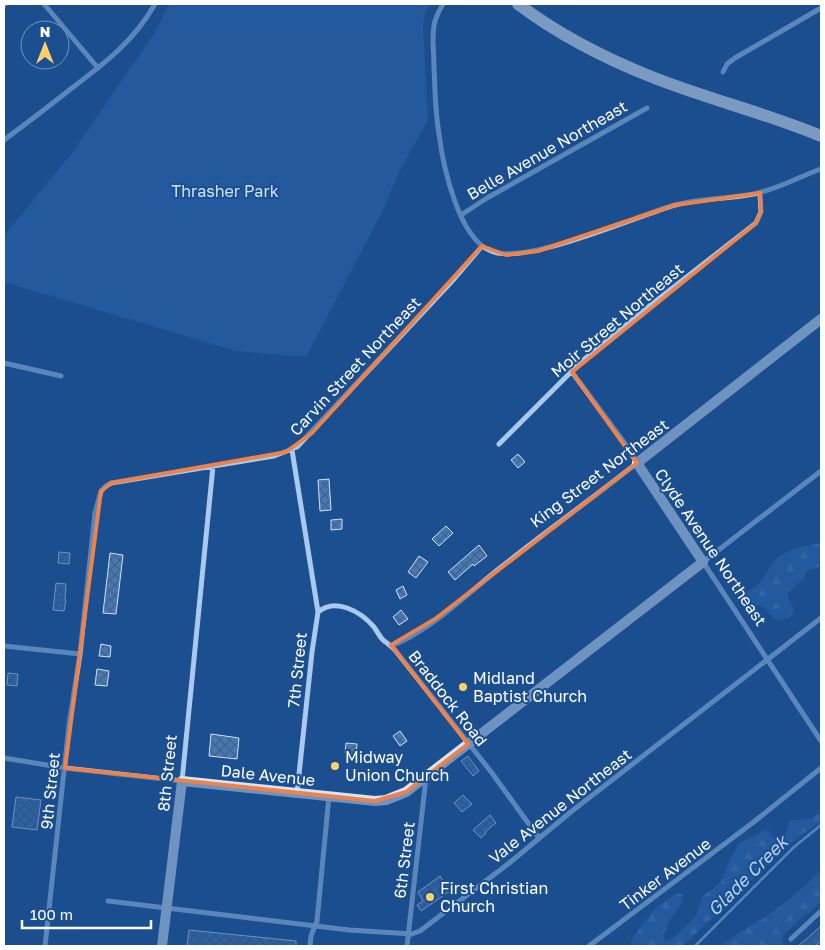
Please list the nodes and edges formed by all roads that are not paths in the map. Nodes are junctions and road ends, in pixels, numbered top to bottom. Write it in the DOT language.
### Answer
graph roads {
  1 [pos="44,4"];
  2 [pos="155,4"];
  3 [pos="444,4"];
  4 [pos="518,4"];
  5 [pos="821,8"];
  6 [pos="98,68"];
  7 [pos="723,72"];
  8 [pos="646,108"];
  9 [pos="821,136"];
  10 [pos="4,140"];
  11 [pos="821,169"];
  12 [pos="760,192"];
  13 [pos="461,215"];
  14 [pos="482,246"];
  15 [pos="821,319"];
  16 [pos="4,363"];
  17 [pos="572,372"];
  18 [pos="61,376"];
  19 [pos="499,444"];
  20 [pos="292,450"];
  21 [pos="637,463"];
  22 [pos="213,466"];
  23 [pos="821,471"];
  24 [pos="106,486"];
  25 [pos="703,562"];
  26 [pos="318,612"];
  27 [pos="821,618"];
  28 [pos="4,646"];
  29 [pos="391,646"];
  30 [pos="80,654"];
  31 [pos="768,660"];
  32 [pos="821,740"];
  33 [pos="468,744"];
  34 [pos="4,758"];
  35 [pos="66,768"];
  36 [pos="821,768"];
  37 [pos="426,776"];
  38 [pos="182,780"];
  39 [pos="297,793"];
  40 [pos="329,796"];
  41 [pos="539,838"];
  42 [pos="108,901"];
  43 [pos="166,908"];
  44 [pos="821,912"];
  45 [pos="315,926"];
  46 [pos="408,934"];
  47 [pos="791,939"];
  48 [pos="46,946"];
  49 [pos="162,946"];
  50 [pos="310,946"];
  51 [pos="406,946"];
  52 [pos="590,946"];
  1 -- 6 [label="street"];
  2 -- 6 [label="street"];
  3 -- 13 [label="street"];
  4 -- 9 [label="main road"];
  5 -- 7 [label="street"];
  6 -- 10 [label="street"];
  8 -- 13 [label="street, Belle Avenue Northeast"];
  11 -- 12 [label="street"];
  12 -- 14 [label="street"];
  12 -- 17 [label="street, Moir Street Northeast"];
  13 -- 14 [label="street"];
  14 -- 20 [label="street, Carvin Street Northeast"];
  15 -- 21 [label="street, King Street Northeast"];
  16 -- 18 [label="street"];
  17 -- 19 [label="street, Moir Street Northeast"];
  17 -- 21 [label="street, Clyde Avenue Northeast"];
  20 -- 22 [label="street, Carvin Street Northeast"];
  20 -- 26 [label="street, 7th Street"];
  21 -- 25 [label="street, Clyde Avenue Northeast"];
  21 -- 29 [label="street, King Street Northeast"];
  22 -- 24 [label="street, Carvin Street Northeast"];
  22 -- 38 [label="street, 8th Street"];
  23 -- 25 [label="street"];
  24 -- 30 [label="street, 9th Street"];
  25 -- 31 [label="street, Clyde Avenue Northeast"];
  25 -- 33 [label="street, Dale Avenue"];
  26 -- 29 [label="street, Braddock Road"];
  26 -- 39 [label="street, 7th Street"];
  27 -- 31 [label="street, Vale Avenue Northeast"];
  28 -- 30 [label="street"];
  29 -- 33 [label="street, Braddock Road"];
  30 -- 35 [label="street, 9th Street"];
  31 -- 32 [label="street, Clyde Avenue Northeast"];
  31 -- 41 [label="street, Vale Avenue Northeast"];
  33 -- 37 [label="street, Dale Avenue"];
  33 -- 41 [label="street, Braddock Road"];
  34 -- 35 [label="street, Dale Avenue"];
  35 -- 38 [label="street, Dale Avenue"];
  35 -- 48 [label="street, 9th Street"];
  36 -- 52 [label="street, Tinker Avenue"];
  37 -- 40 [label="street, Dale Avenue"];
  37 -- 46 [label="street, 6th Street"];
  38 -- 39 [label="street, Dale Avenue"];
  38 -- 43 [label="street, 8th Street"];
  39 -- 40 [label="street, Dale Avenue"];
  40 -- 45 [label="street"];
  41 -- 46 [label="street, Vale Avenue Northeast"];
  42 -- 43 [label="street, Vale Avenue Northeast"];
  43 -- 45 [label="street, Vale Avenue Northeast"];
  43 -- 49 [label="street, 8th Street"];
  44 -- 47 [label="street"];
  45 -- 46 [label="street, Vale Avenue Northeast"];
  45 -- 50 [label="street"];
  46 -- 51 [label="street, 6th Street"];
}
